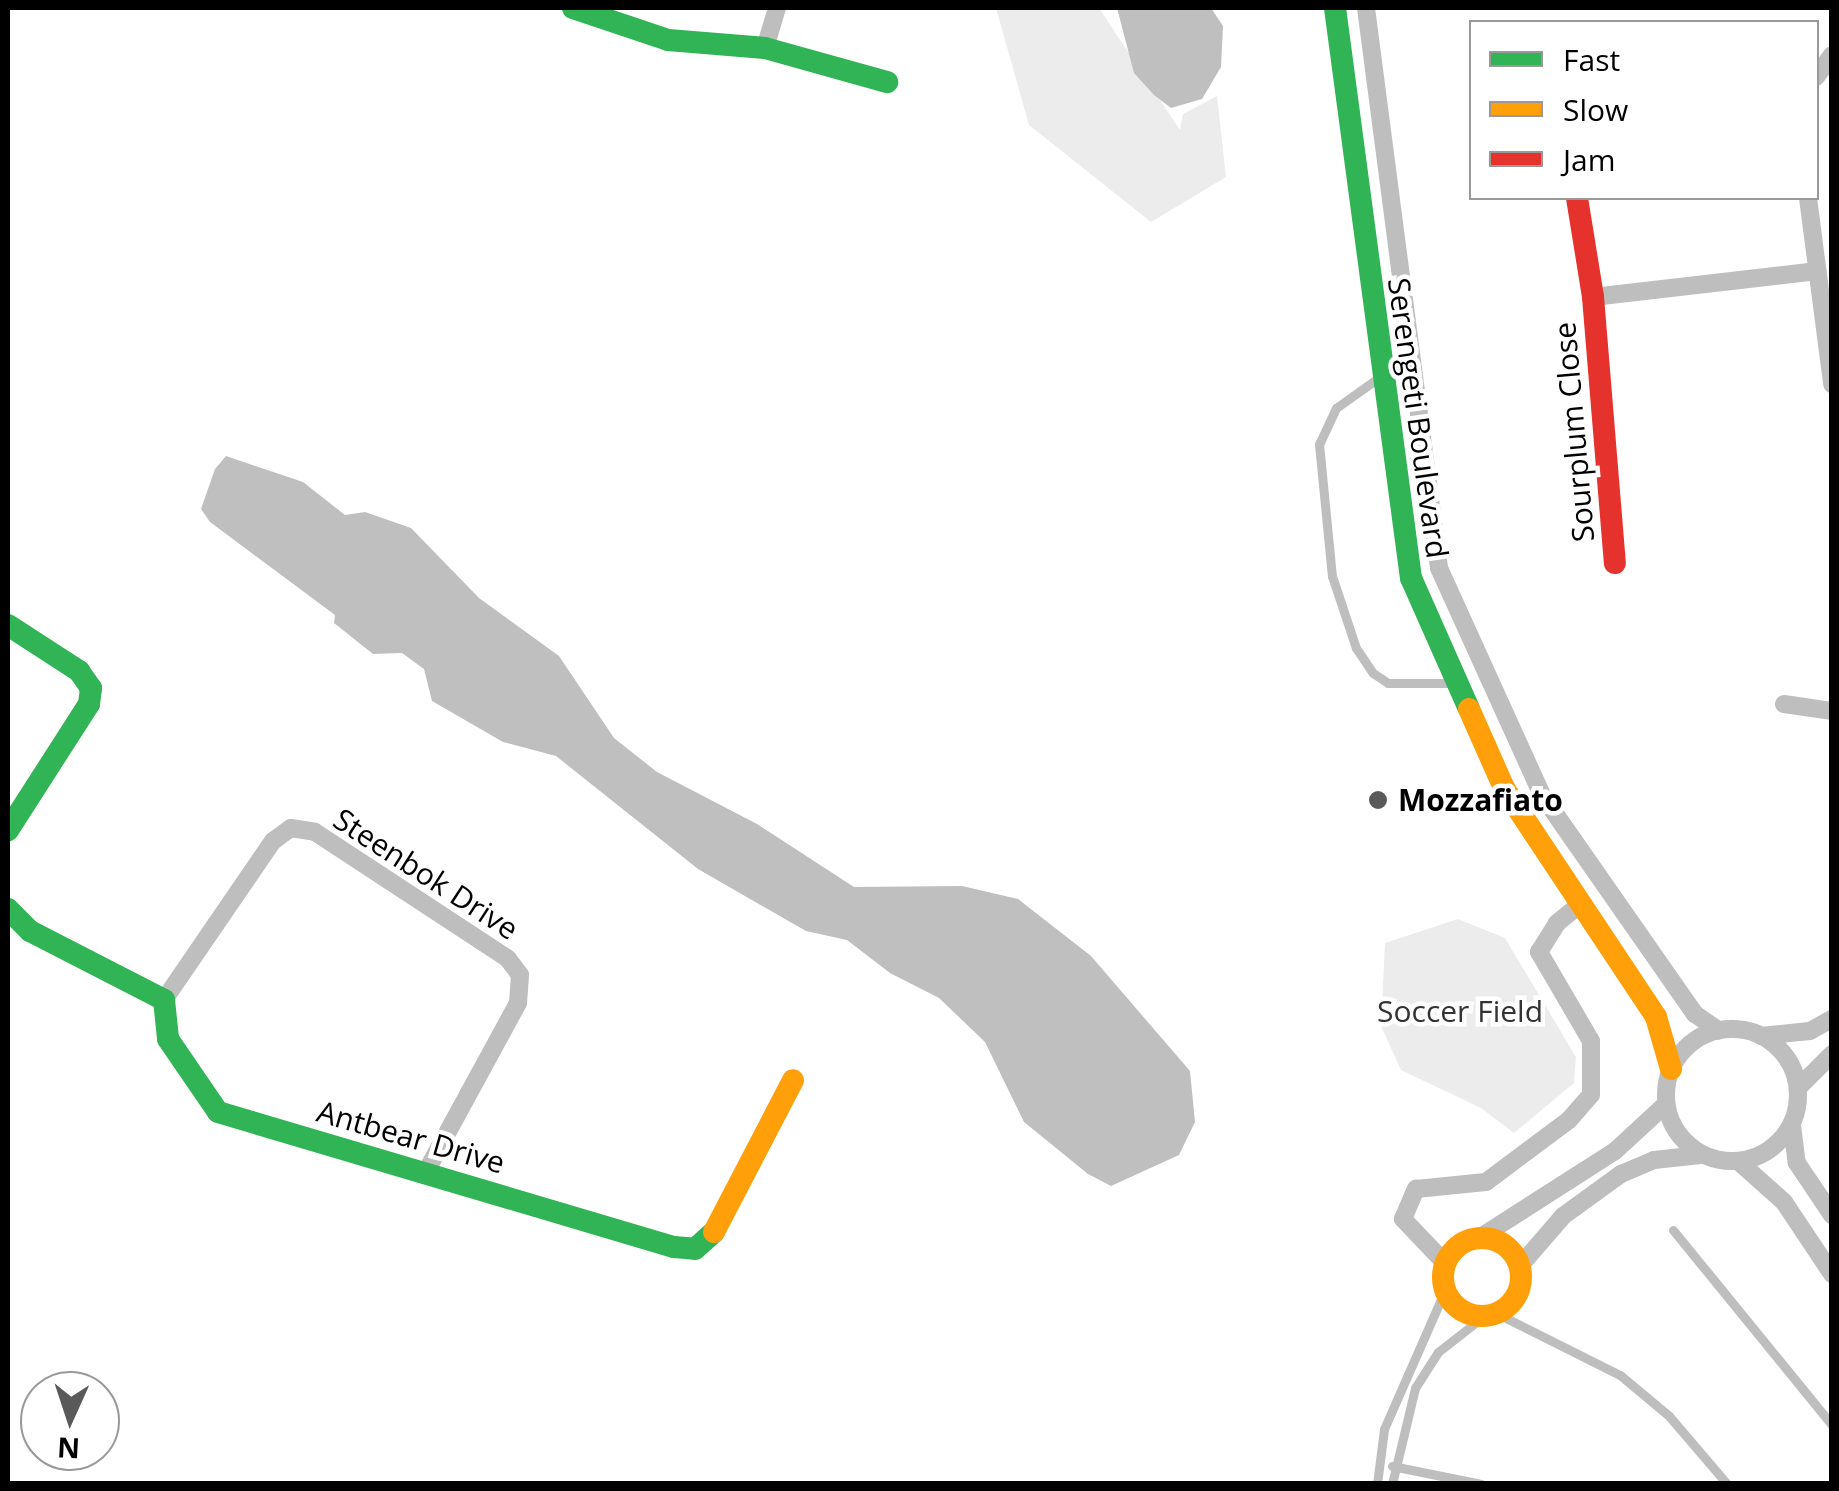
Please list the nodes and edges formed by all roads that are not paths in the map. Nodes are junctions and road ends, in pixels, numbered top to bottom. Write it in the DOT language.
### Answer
graph roads {
  1 [pos="573,8"];
  2 [pos="777,8"];
  3 [pos="1335,8"];
  4 [pos="1366,8"];
  5 [pos="765,48"];
  6 [pos="887,82"];
  7 [pos="1577,200"];
  8 [pos="1808,200"];
  9 [pos="1817,271"];
  10 [pos="1592,297"];
  11 [pos="1381,376"];
  12 [pos="1832,384"];
  13 [pos="1614,562"];
  14 [pos="8,625"];
  15 [pos="1452,683"];
  16 [pos="1784,704"];
  17 [pos="1832,711"];
  18 [pos="8,830"];
  19 [pos="1578,906"];
  20 [pos="8,909"];
  21 [pos="164,1000"];
  22 [pos="1832,1019"];
  23 [pos="1719,1030"];
  24 [pos="1760,1036"];
  25 [pos="1832,1054"];
  26 [pos="1671,1069"];
  27 [pos="793,1080"];
  28 [pos="1798,1088"];
  29 [pos="1666,1104"];
  30 [pos="1792,1125"];
  31 [pos="1701,1155"];
  32 [pos="1738,1161"];
  33 [pos="426,1172"];
  34 [pos="1832,1215"];
  35 [pos="1672,1230"];
  36 [pos="1479,1238"];
  37 [pos="1445,1263"];
  38 [pos="1520,1267"];
  39 [pos="1832,1274"];
  40 [pos="1445,1290"];
  41 [pos="1490,1314"];
  42 [pos="1832,1425"];
  43 [pos="1379,1463"];
  44 [pos="1394,1466"];
  45 [pos="1377,1484"];
  46 [pos="1392,1484"];
  47 [pos="1480,1484"];
  48 [pos="1727,1484"];
  1 -- 5 [label="street"];
  2 -- 5 [label="street"];
  3 -- 11 [label="street, Serengeti Boulevard"];
  4 -- 23 [label="street, Serengeti Boulevard"];
  5 -- 6 [label="street"];
  7 -- 10 [label="street, Sourplum Close"];
  8 -- 9 [label="street"];
  9 -- 10 [label="street, Sourplum Close"];
  9 -- 12 [label="street"];
  10 -- 13 [label="street, Sourplum Close"];
  11 -- 15 [label="street, Serengeti Boulevard"];
  11 -- 15 [label="lane"];
  14 -- 18 [label="street"];
  15 -- 19 [label="street, Serengeti Boulevard"];
  16 -- 17 [label="street"];
  19 -- 26 [label="street, Serengeti Boulevard"];
  19 -- 37 [label="street"];
  20 -- 21 [label="street"];
  21 -- 33 [label="street, Antbear Drive"];
  21 -- 33 [label="street, Steenbok Drive"];
  22 -- 24 [label="street"];
  23 -- 24 [label="street"];
  23 -- 26 [label="street"];
  24 -- 28 [label="street"];
  25 -- 28 [label="street"];
  26 -- 29 [label="street"];
  27 -- 33 [label="street, Antbear Drive"];
  28 -- 30 [label="street"];
  29 -- 31 [label="street"];
  29 -- 36 [label="street"];
  30 -- 32 [label="street"];
  30 -- 34 [label="street"];
  31 -- 32 [label="street"];
  31 -- 38 [label="street"];
  32 -- 39 [label="street"];
  35 -- 42 [label="lane"];
  36 -- 37 [label="street"];
  36 -- 38 [label="street"];
  37 -- 40 [label="street"];
  38 -- 41 [label="street"];
  40 -- 41 [label="street"];
  40 -- 43 [label="lane"];
  41 -- 44 [label="lane"];
  41 -- 48 [label="lane"];
  43 -- 44 [label="lane"];
  43 -- 45 [label="lane"];
  44 -- 46 [label="lane"];
  44 -- 47 [label="lane"];
}
